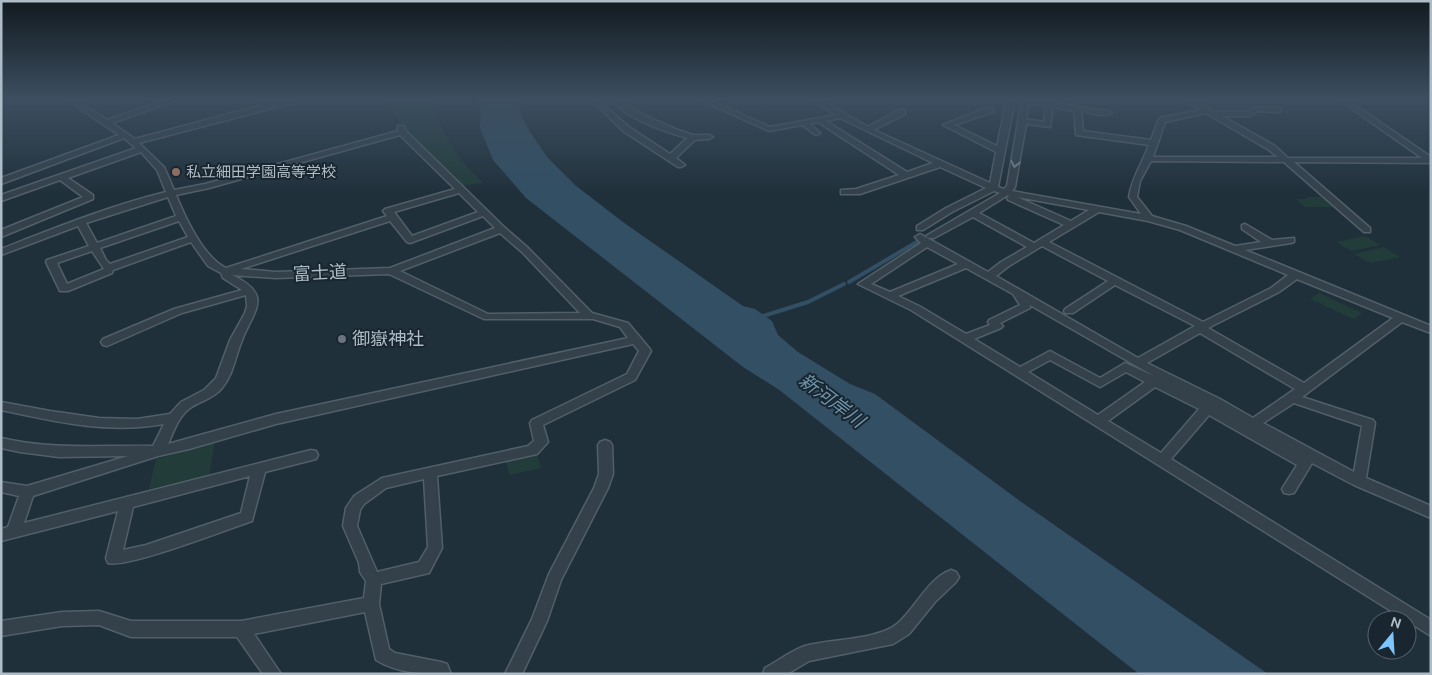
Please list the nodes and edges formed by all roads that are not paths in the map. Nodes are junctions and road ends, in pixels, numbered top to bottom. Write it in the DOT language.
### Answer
graph roads {
  1 [pos="116,130"];
  2 [pos="163,130"];
  3 [pos="399,130"];
  4 [pos="401,130"];
  5 [pos="630,130"];
  6 [pos="676,130"];
  7 [pos="765,130"];
  8 [pos="813,130"];
  9 [pos="836,130"];
  10 [pos="869,130"];
  11 [pos="958,130"];
  12 [pos="1004,130"];
  13 [pos="1021,130"];
  14 [pos="1079,130"];
  15 [pos="1158,130"];
  16 [pos="1242,130"];
  17 [pos="1387,130"];
  18 [pos="759,133"];
  19 [pos="816,133"];
  20 [pos="693,137"];
  21 [pos="709,137"];
  22 [pos="127,139"];
  23 [pos="1153,143"];
  24 [pos="141,149"];
  25 [pos="1000,151"];
  26 [pos="671,158"];
  27 [pos="1148,159"];
  28 [pos="1286,160"];
  29 [pos="940,164"];
  30 [pos="681,165"];
  31 [pos="906,175"];
  32 [pos="61,177"];
  33 [pos="1,181"];
  34 [pos="993,188"];
  35 [pos="460,190"];
  36 [pos="844,192"];
  37 [pos="1007,192"];
  38 [pos="170,193"];
  39 [pos="1,198"];
  40 [pos="1098,209"];
  41 [pos="484,213"];
  42 [pos="973,213"];
  43 [pos="182,217"];
  44 [pos="392,217"];
  45 [pos="1149,218"];
  46 [pos="81,222"];
  47 [pos="1071,225"];
  48 [pos="1245,227"];
  49 [pos="501,229"];
  50 [pos="1367,230"];
  51 [pos="1,234"];
  52 [pos="924,236"];
  53 [pos="194,238"];
  54 [pos="1291,240"];
  55 [pos="1270,243"];
  56 [pos="1039,245"];
  57 [pos="94,247"];
  58 [pos="1234,249"];
  59 [pos="1,252"];
  60 [pos="965,264"];
  61 [pos="109,268"];
  62 [pos="391,270"];
  63 [pos="225,271"];
  64 [pos="1295,275"];
  65 [pos="989,277"];
  66 [pos="1114,281"];
  67 [pos="1013,290"];
  68 [pos="249,291"];
  69 [pos="890,296"];
  70 [pos="1069,312"];
  71 [pos="589,316"];
  72 [pos="1401,318"];
  73 [pos="1202,327"];
  74 [pos="1431,330"];
  75 [pos="965,339"];
  76 [pos="636,340"];
  77 [pos="107,342"];
  78 [pos="1138,363"];
  79 [pos="1020,372"];
  80 [pos="1158,378"];
  81 [pos="1304,389"];
  82 [pos="1292,398"];
  83 [pos="1211,405"];
  84 [pos="1,406"];
  85 [pos="174,418"];
  86 [pos="1099,421"];
  87 [pos="1253,424"];
  88 [pos="1,443"];
  89 [pos="605,445"];
  90 [pos="157,450"];
  91 [pos="311,455"];
  92 [pos="1162,460"];
  93 [pos="1307,460"];
  94 [pos="259,469"];
  95 [pos="430,473"];
  96 [pos="1359,481"];
  97 [pos="1,487"];
  98 [pos="1289,489"];
  99 [pos="27,492"];
  100 [pos="127,502"];
  101 [pos="1431,512"];
  102 [pos="8,533"];
  103 [pos="951,578"];
  104 [pos="374,579"];
  105 [pos="371,604"];
  106 [pos="1,629"];
  107 [pos="241,629"];
  108 [pos="1431,629"];
  109 [pos="272,674"];
  110 [pos="442,674"];
  111 [pos="513,674"];
  112 [pos="771,674"];
  1 -- 22 [label="street"];
  2 -- 22 [label="street"];
  3 -- 38 [label="street"];
  4 -- 35 [label="street"];
  5 -- 26 [label="street"];
  6 -- 20 [label="street"];
  7 -- 18 [label="street"];
  8 -- 19 [label="street"];
  9 -- 31 [label="street"];
  10 -- 29 [label="street"];
  11 -- 25 [label="street"];
  12 -- 25 [label="street"];
  13 -- 37 [label="street, one-way"];
  14 -- 23 [label="street"];
  15 -- 23 [label="street"];
  16 -- 28 [label="street"];
  17 -- 28 [label="street"];
  20 -- 21 [label="street"];
  20 -- 26 [label="street"];
  22 -- 24 [label="street"];
  22 -- 33 [label="street"];
  23 -- 27 [label="street"];
  24 -- 32 [label="street"];
  24 -- 38 [label="street"];
  25 -- 34 [label="street"];
  26 -- 30 [label="street"];
  27 -- 28 [label="street"];
  27 -- 45 [label="street"];
  28 -- 50 [label="street"];
  29 -- 31 [label="street"];
  29 -- 34 [label="street"];
  31 -- 36 [label="street"];
  32 -- 39 [label="street"];
  32 -- 51 [label="street"];
  34 -- 37 [label="street"];
  34 -- 52 [label="street"];
  35 -- 41 [label="street"];
  35 -- 44 [label="street"];
  37 -- 40 [label="street"];
  37 -- 42 [label="street"];
  37 -- 47 [label="street"];
  38 -- 43 [label="street"];
  38 -- 46 [label="street"];
  40 -- 45 [label="street"];
  40 -- 47 [label="street"];
  41 -- 44 [label="street"];
  41 -- 49 [label="street"];
  42 -- 52 [label="street"];
  42 -- 56 [label="street"];
  43 -- 53 [label="street"];
  43 -- 57 [label="street"];
  44 -- 63 [label="street"];
  45 -- 58 [label="street"];
  46 -- 57 [label="street"];
  46 -- 59 [label="street"];
  47 -- 56 [label="street"];
  48 -- 55 [label="street"];
  49 -- 62 [label="street"];
  49 -- 71 [label="street"];
  52 -- 60 [label="street"];
  52 -- 69 [label="street"];
  53 -- 61 [label="street"];
  53 -- 63 [label="street"];
  54 -- 55 [label="street"];
  55 -- 58 [label="street"];
  56 -- 65 [label="street"];
  56 -- 66 [label="street"];
  57 -- 61 [label="street"];
  57 -- 61 [label="street"];
  58 -- 64 [label="street"];
  60 -- 65 [label="street"];
  60 -- 69 [label="street"];
  62 -- 63 [label="street, 富士道"];
  62 -- 71 [label="street, 富士道"];
  63 -- 68 [label="street"];
  64 -- 72 [label="street"];
  64 -- 73 [label="street"];
  65 -- 67 [label="street"];
  66 -- 70 [label="street"];
  66 -- 73 [label="street"];
  67 -- 75 [label="street"];
  67 -- 78 [label="street"];
  68 -- 77 [label="street"];
  68 -- 85 [label="street"];
  69 -- 75 [label="street"];
  71 -- 76 [label="street, 富士道"];
  72 -- 74 [label="street"];
  72 -- 81 [label="street"];
  73 -- 78 [label="street"];
  73 -- 81 [label="street"];
  75 -- 79 [label="street"];
  76 -- 90 [label="street"];
  76 -- 95 [label="street"];
  78 -- 80 [label="street"];
  79 -- 80 [label="street"];
  79 -- 86 [label="street"];
  80 -- 83 [label="street"];
  80 -- 86 [label="street"];
  81 -- 82 [label="street"];
  82 -- 87 [label="street"];
  82 -- 96 [label="street"];
  83 -- 87 [label="street"];
  83 -- 92 [label="street"];
  83 -- 93 [label="street"];
  84 -- 85 [label="street"];
  85 -- 90 [label="street"];
  86 -- 92 [label="street"];
  87 -- 93 [label="street"];
  88 -- 90 [label="street"];
  89 -- 111 [label="street"];
  90 -- 99 [label="street"];
  91 -- 94 [label="street"];
  92 -- 108 [label="street"];
  93 -- 96 [label="street"];
  93 -- 98 [label="street"];
  94 -- 100 [label="street"];
  94 -- 100 [label="street"];
  95 -- 104 [label="street"];
  95 -- 104 [label="street"];
  96 -- 101 [label="street"];
  97 -- 99 [label="street"];
  99 -- 102 [label="street"];
  100 -- 102 [label="street"];
  103 -- 112 [label="street"];
  104 -- 105 [label="street"];
  105 -- 107 [label="street"];
  105 -- 110 [label="street"];
  106 -- 107 [label="street"];
  107 -- 109 [label="street"];
}
